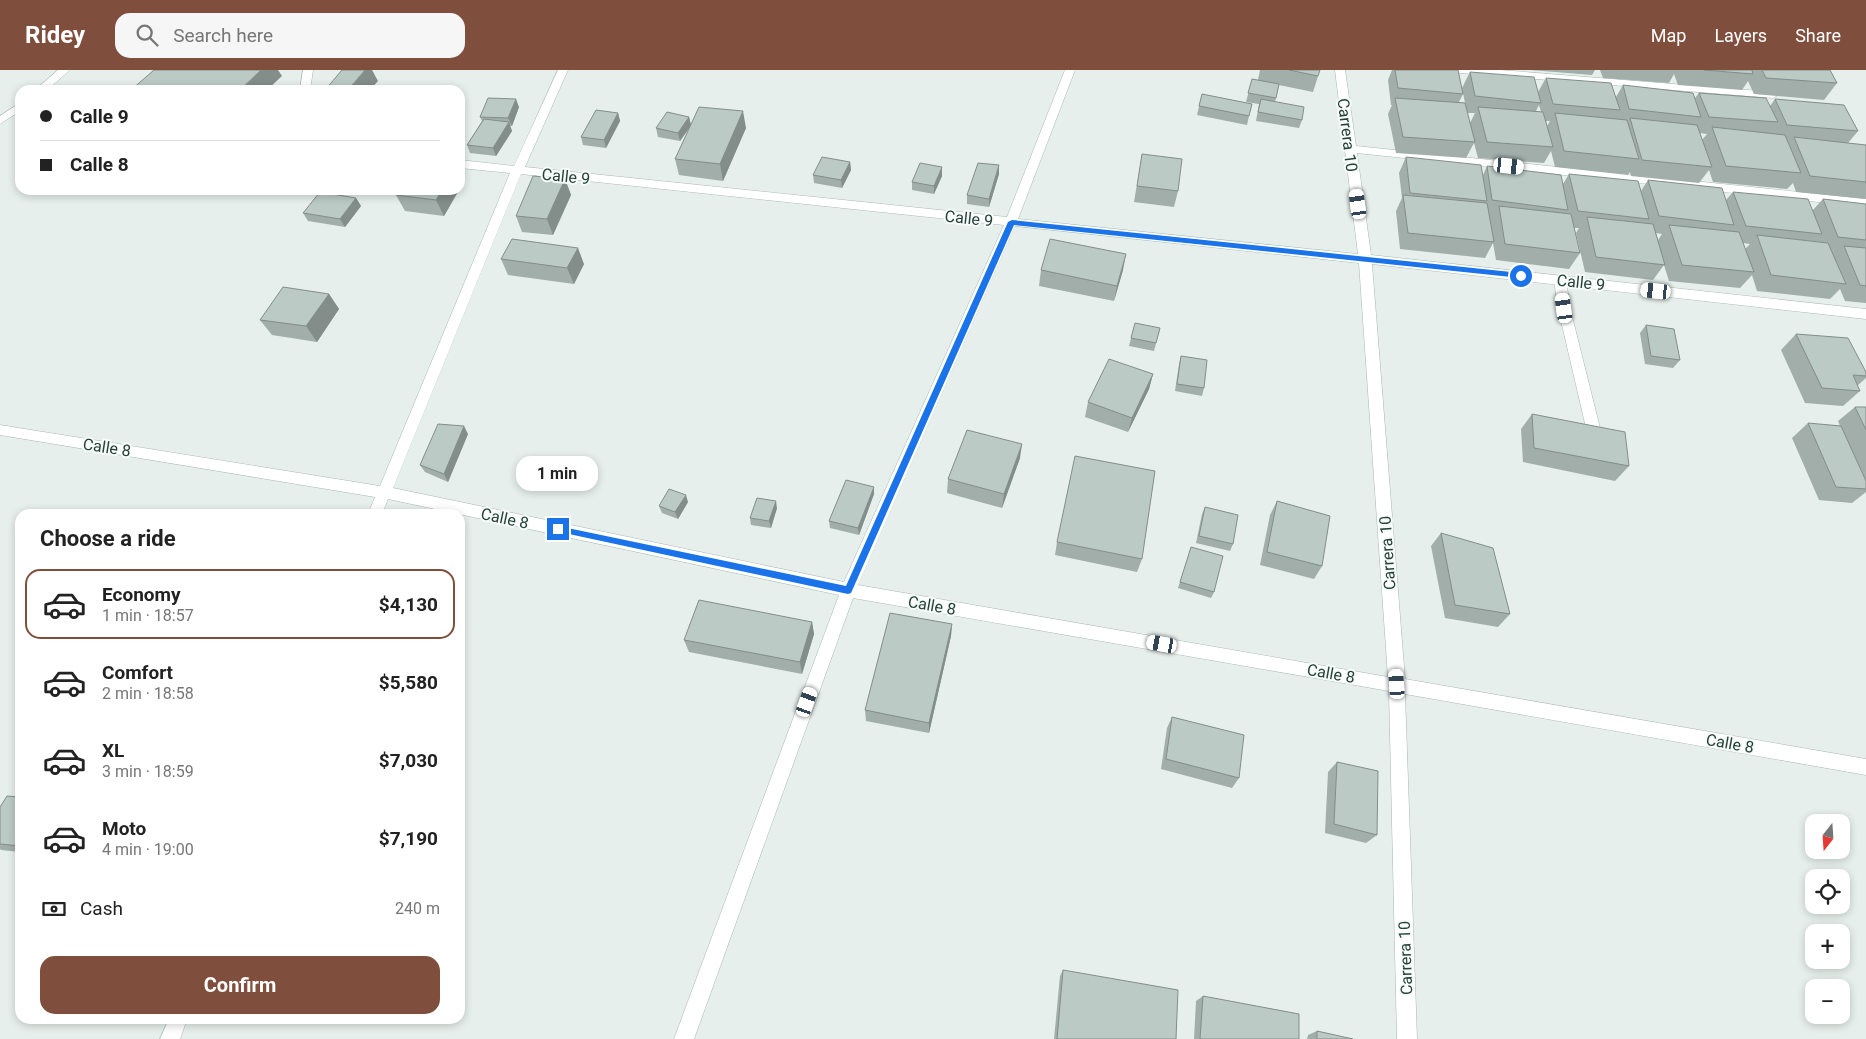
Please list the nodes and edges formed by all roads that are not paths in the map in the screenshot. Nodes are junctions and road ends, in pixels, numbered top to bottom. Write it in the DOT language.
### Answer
graph roads {
  1 [pos="65,70"];
  2 [pos="308,70"];
  3 [pos="563,70"];
  4 [pos="1070,70"];
  5 [pos="1340,70"];
  6 [pos="1460,70"];
  7 [pos="46,85"];
  8 [pos="306,85"];
  9 [pos="1780,96"];
  10 [pos="0,110"];
  11 [pos="15,110"];
  12 [pos="15,111"];
  13 [pos="0,121"];
  14 [pos="1350,149"];
  15 [pos="465,165"];
  16 [pos="517,171"];
  17 [pos="1866,203"];
  18 [pos="1012,222"];
  19 [pos="1366,258"];
  20 [pos="1560,280"];
  21 [pos="1866,314"];
  22 [pos="0,430"];
  23 [pos="1594,432"];
  24 [pos="383,492"];
  25 [pos="377,509"];
  26 [pos="464,509"];
  27 [pos="465,509"];
  28 [pos="848,590"];
  29 [pos="1397,684"];
  30 [pos="1866,767"];
  31 [pos="176,1024"];
  32 [pos="170,1039"];
  33 [pos="684,1039"];
  34 [pos="1407,1039"];
  1 -- 7 [label="street"];
  2 -- 8 [label="street"];
  3 -- 16 [label="street"];
  4 -- 18 [label="street"];
  5 -- 14 [label="street, Carrera 10"];
  6 -- 9 [label="street"];
  10 -- 11 [label="street"];
  12 -- 13 [label="street"];
  14 -- 17 [label="street"];
  14 -- 19 [label="street, Carrera 10"];
  15 -- 16 [label="street, Calle 9"];
  16 -- 18 [label="street, Calle 9"];
  16 -- 24 [label="street"];
  18 -- 19 [label="street, Calle 9"];
  18 -- 28 [label="street"];
  19 -- 20 [label="street, Calle 9"];
  19 -- 29 [label="street, Carrera 10"];
  20 -- 21 [label="street, Calle 9"];
  20 -- 23 [label="street"];
  22 -- 24 [label="street, Calle 8"];
  24 -- 25 [label="street"];
  24 -- 26 [label="street, Calle 8"];
  27 -- 28 [label="street, Calle 8"];
  28 -- 29 [label="street, Calle 8"];
  28 -- 33 [label="street"];
  29 -- 30 [label="street, Calle 8"];
  29 -- 34 [label="street, Carrera 10"];
  31 -- 32 [label="street"];
}
